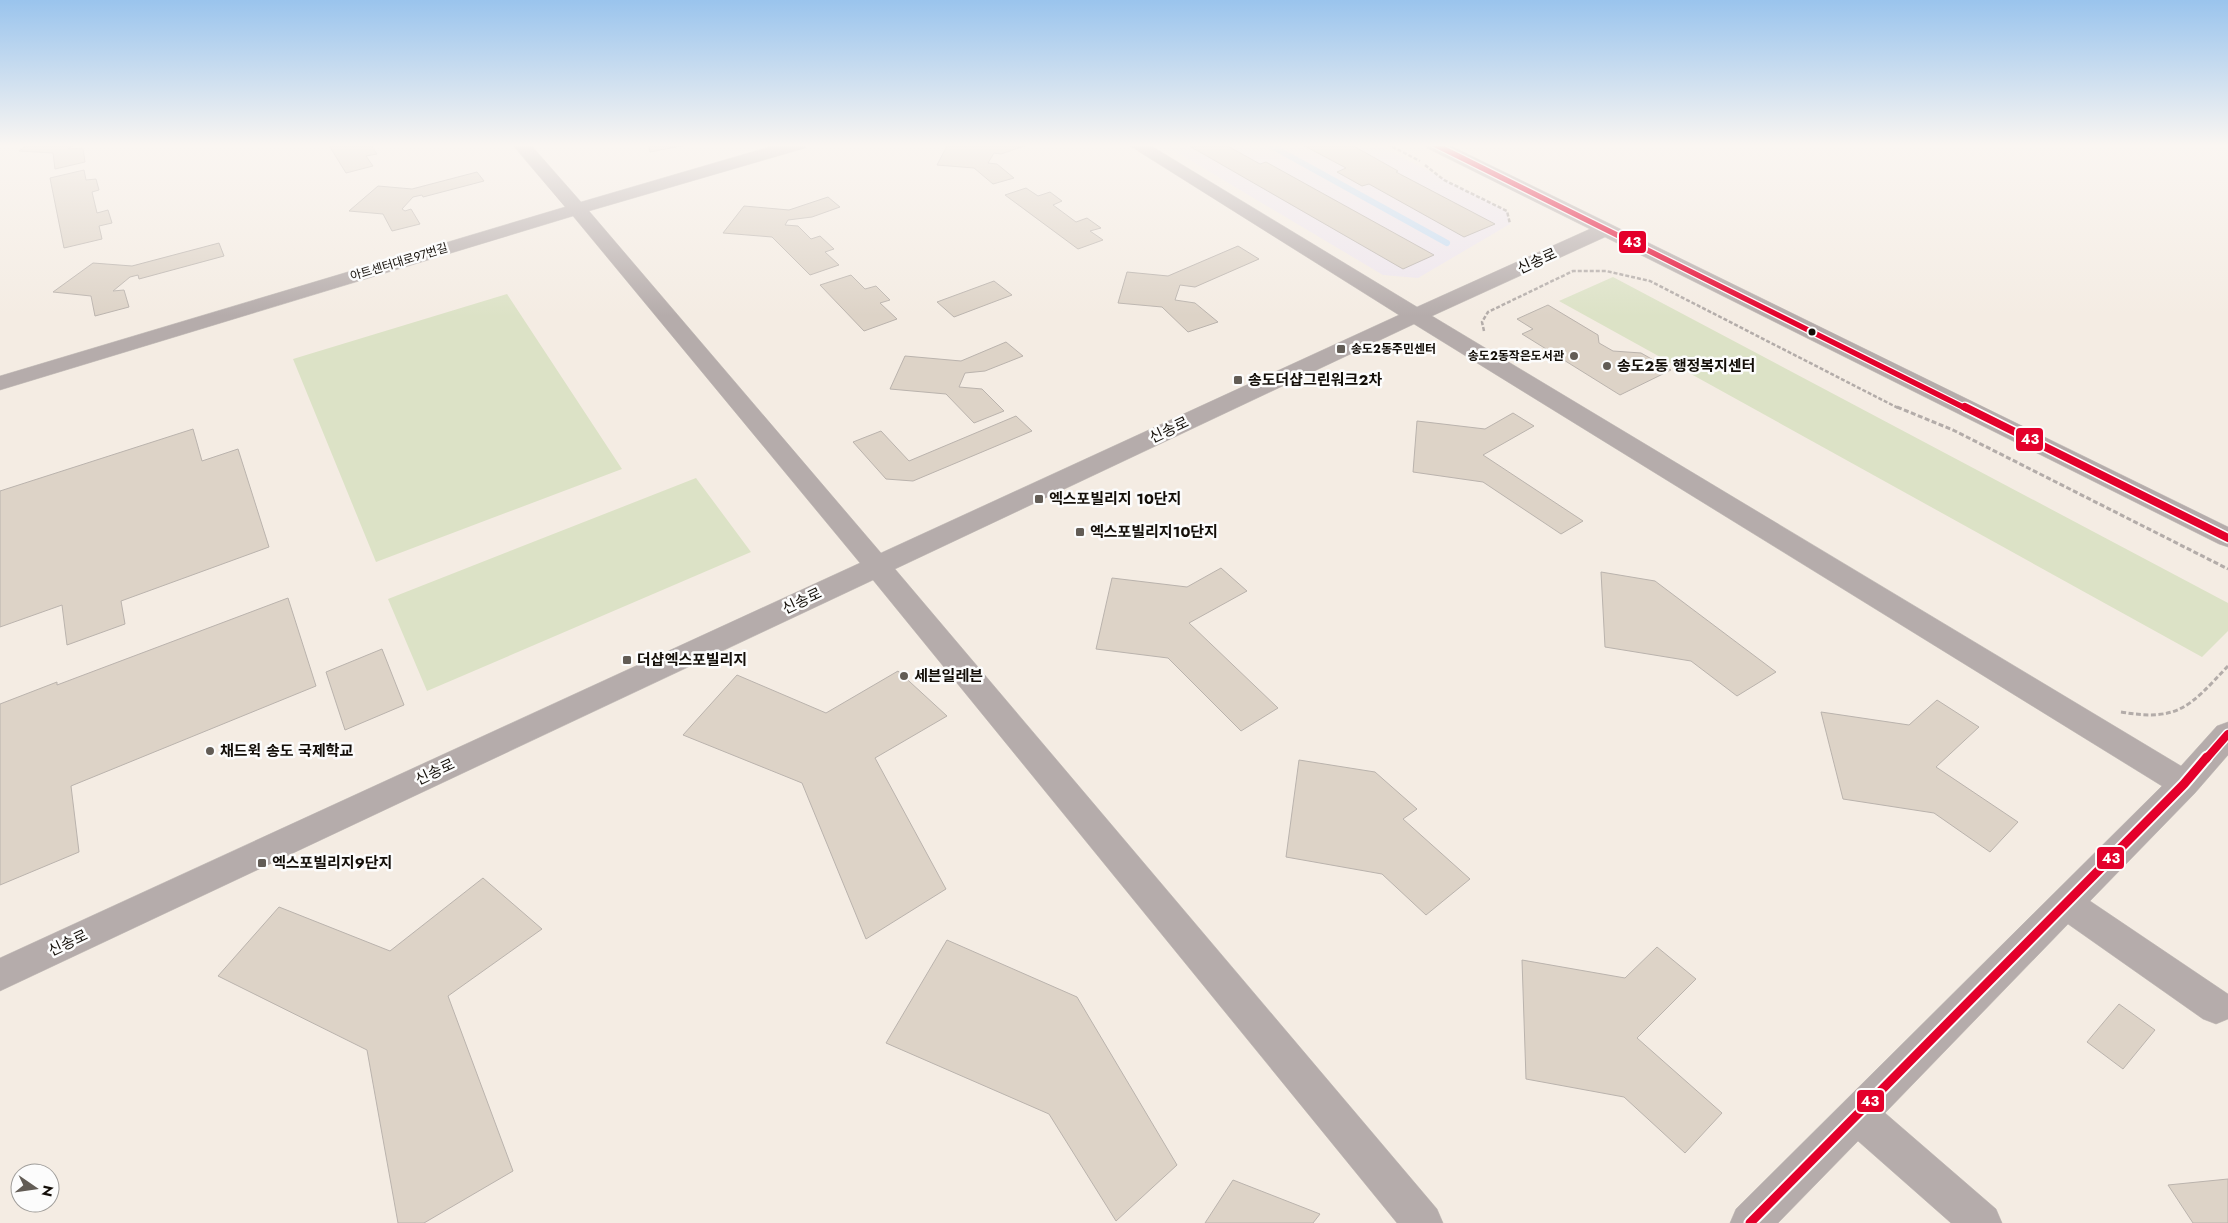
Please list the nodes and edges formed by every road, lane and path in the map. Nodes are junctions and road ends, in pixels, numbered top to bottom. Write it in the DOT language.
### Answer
graph roads {
  1 [pos="569,201"];
  2 [pos="603,201"];
  3 [pos="1228,201"];
  4 [pos="1487,201"];
  5 [pos="1548,201"];
  6 [pos="576,209"];
  7 [pos="1510,224"];
  8 [pos="1606,230"];
  9 [pos="1414,316"];
  10 [pos="1486,338"];
  11 [pos="0,383"];
  12 [pos="2228,538"];
  13 [pos="877,566"];
  14 [pos="2228,569"];
  15 [pos="2228,666"];
  16 [pos="2113,710"];
  17 [pos="2228,734"];
  18 [pos="2184,784"];
  19 [pos="2066,903"];
  20 [pos="0,975"];
  21 [pos="2216,1007"];
  22 [pos="1857,1116"];
  23 [pos="1424,1223"];
  24 [pos="1750,1223"];
  25 [pos="1982,1223"];
  1 -- 6 [label="street"];
  2 -- 6 [label="street, 아트센터대로97번길"];
  3 -- 9 [label="street"];
  4 -- 7 [label="path"];
  5 -- 8 [label="street"];
  6 -- 11 [label="street, 아트센터대로97번길"];
  6 -- 13 [label="street"];
  8 -- 9 [label="street, 신송로"];
  8 -- 12 [label="street"];
  9 -- 13 [label="street, 신송로"];
  9 -- 18 [label="street"];
  10 -- 14 [label="path"];
  13 -- 20 [label="street, 신송로"];
  13 -- 23 [label="street"];
  15 -- 16 [label="path"];
  17 -- 18 [label="street"];
  18 -- 19 [label="street"];
  19 -- 21 [label="street"];
  19 -- 22 [label="street"];
  22 -- 24 [label="street"];
  22 -- 25 [label="street"];
}
